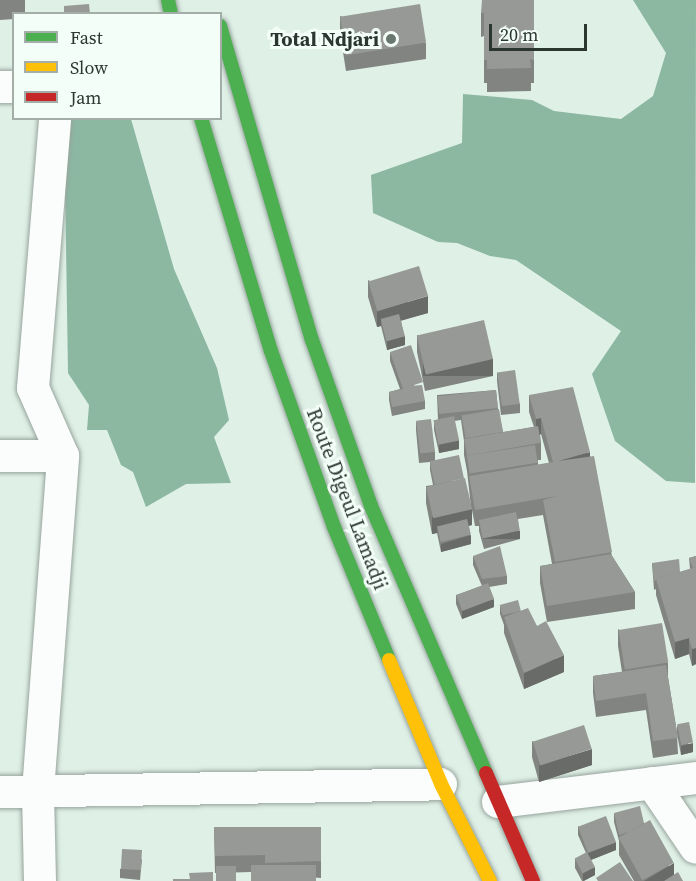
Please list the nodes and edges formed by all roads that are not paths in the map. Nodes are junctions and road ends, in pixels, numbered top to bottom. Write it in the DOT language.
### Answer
graph roads {
  1 [pos="222,34"];
  2 [pos="55,120"];
  3 [pos="202,120"];
  4 [pos="0,456"];
  5 [pos="63,456"];
  6 [pos="696,778"];
  7 [pos="652,783"];
  8 [pos="441,784"];
  9 [pos="38,791"];
  10 [pos="0,792"];
  11 [pos="498,802"];
  12 [pos="696,848"];
  13 [pos="40,881"];
  14 [pos="490,881"];
  15 [pos="533,881"];
  1 -- 11 [label="main road"];
  2 -- 5 [label="street"];
  3 -- 8 [label="main road, Route Digeul Lamadji"];
  4 -- 5 [label="street"];
  5 -- 9 [label="street"];
  6 -- 7 [label="street"];
  7 -- 11 [label="street"];
  7 -- 12 [label="street"];
  8 -- 9 [label="street"];
  8 -- 14 [label="main road, Route Digeul Lamadji"];
  9 -- 10 [label="street"];
  9 -- 13 [label="street"];
  11 -- 15 [label="main road"];
}
